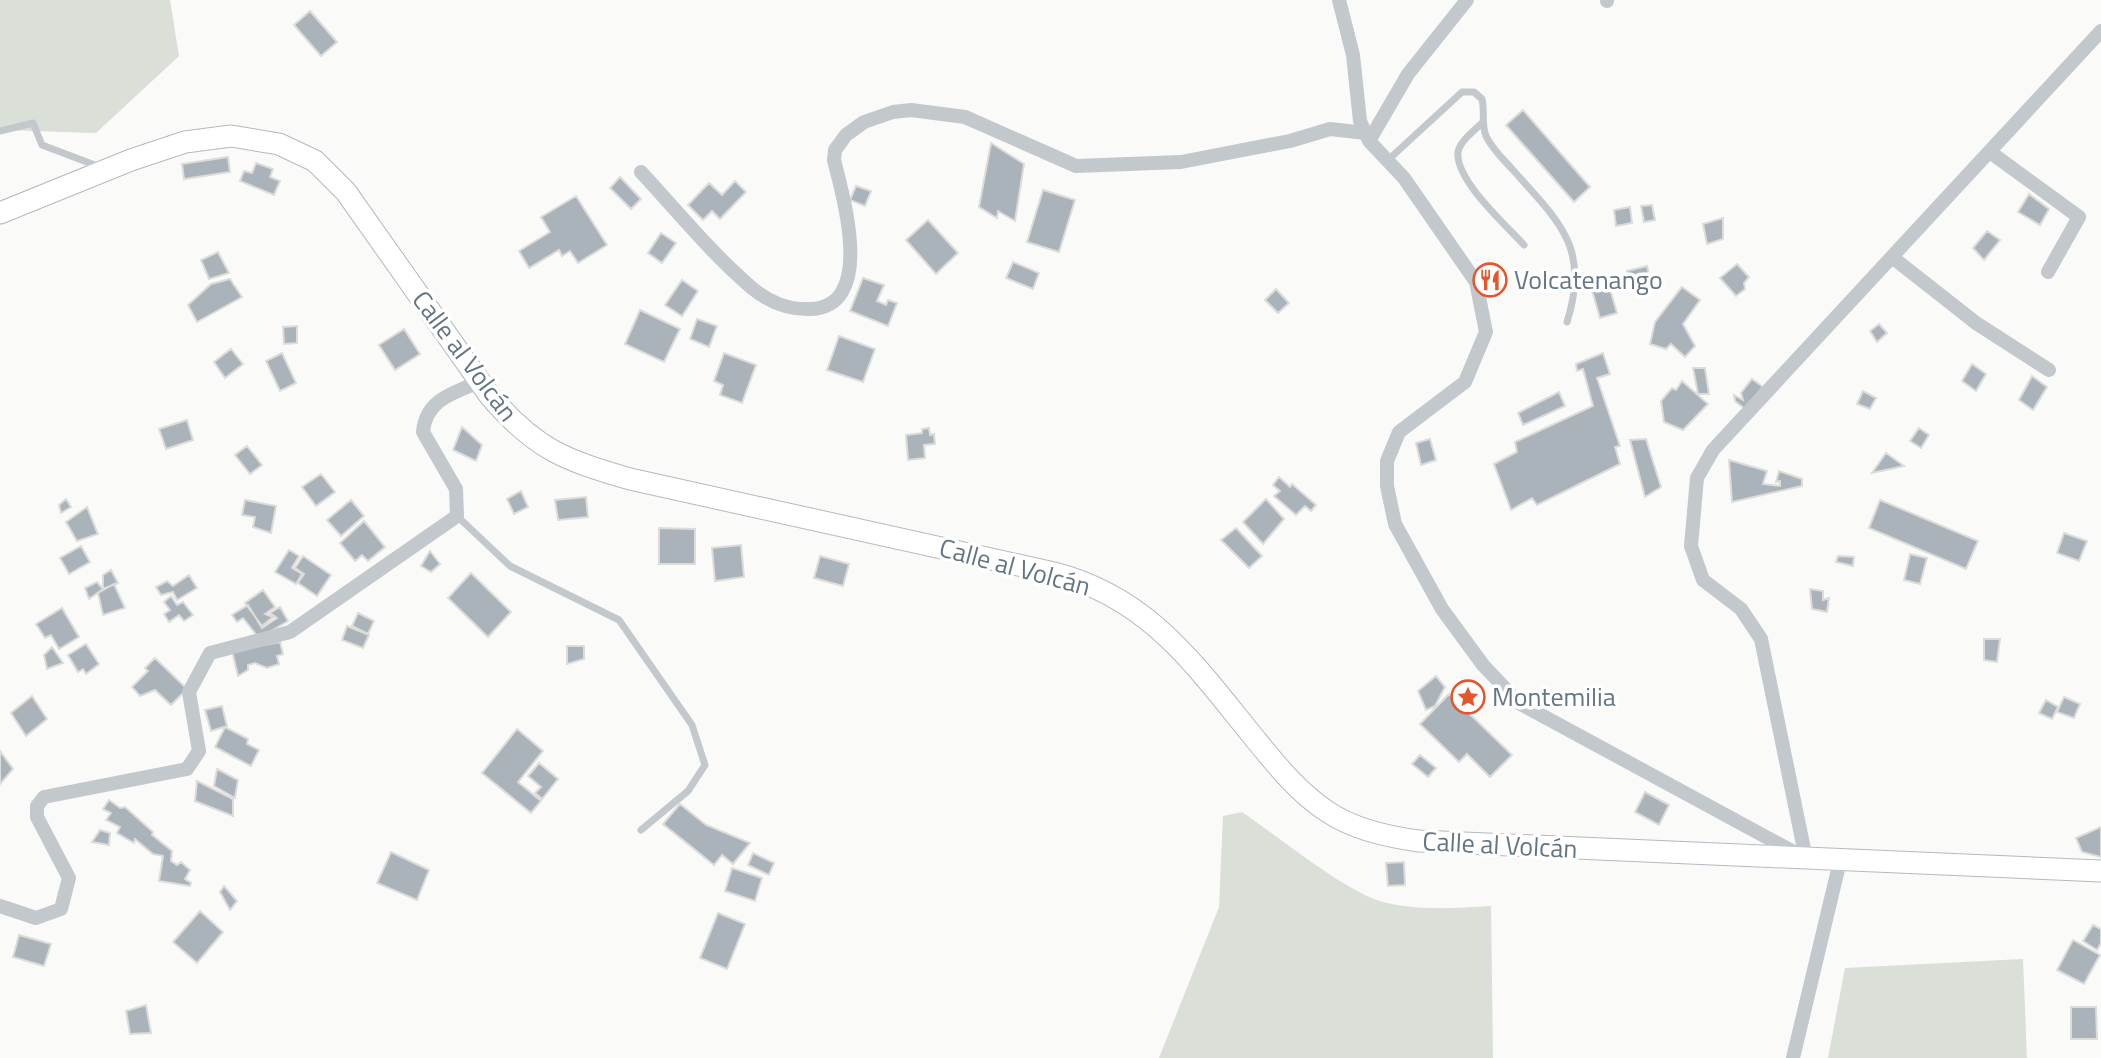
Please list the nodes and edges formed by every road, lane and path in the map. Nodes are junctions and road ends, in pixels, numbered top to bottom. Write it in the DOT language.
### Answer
graph roads {
  1 [pos="1339,0"];
  2 [pos="1467,0"];
  3 [pos="2101,31"];
  4 [pos="1482,123"];
  5 [pos="0,131"];
  6 [pos="1367,137"];
  7 [pos="1990,152"];
  8 [pos="1388,160"];
  9 [pos="107,170"];
  10 [pos="641,172"];
  11 [pos="0,213"];
  12 [pos="1524,245"];
  13 [pos="1892,257"];
  14 [pos="2048,272"];
  15 [pos="1567,321"];
  16 [pos="2049,370"];
  17 [pos="480,382"];
  18 [pos="457,516"];
  19 [pos="641,830"];
  20 [pos="1806,859"];
  21 [pos="1840,861"];
  22 [pos="2101,871"];
  23 [pos="0,906"];
  24 [pos="1793,1058"];
  1 -- 6 [label="street"];
  2 -- 6 [label="street"];
  3 -- 7 [label="street"];
  4 -- 8 [label="lane"];
  4 -- 12 [label="lane"];
  4 -- 15 [label="lane"];
  5 -- 9 [label="lane"];
  6 -- 8 [label="street"];
  6 -- 10 [label="street"];
  7 -- 13 [label="street"];
  7 -- 14 [label="street"];
  8 -- 20 [label="street"];
  9 -- 11 [label="street, Calle al Volcán"];
  9 -- 17 [label="street, Calle al Volcán"];
  13 -- 16 [label="street"];
  13 -- 20 [label="street"];
  17 -- 18 [label="street"];
  17 -- 20 [label="street, Calle al Volcán"];
  18 -- 19 [label="lane"];
  18 -- 23 [label="street"];
  20 -- 21 [label="street, Calle al Volcán"];
  21 -- 22 [label="street, Calle al Volcán"];
  21 -- 24 [label="street"];
}
